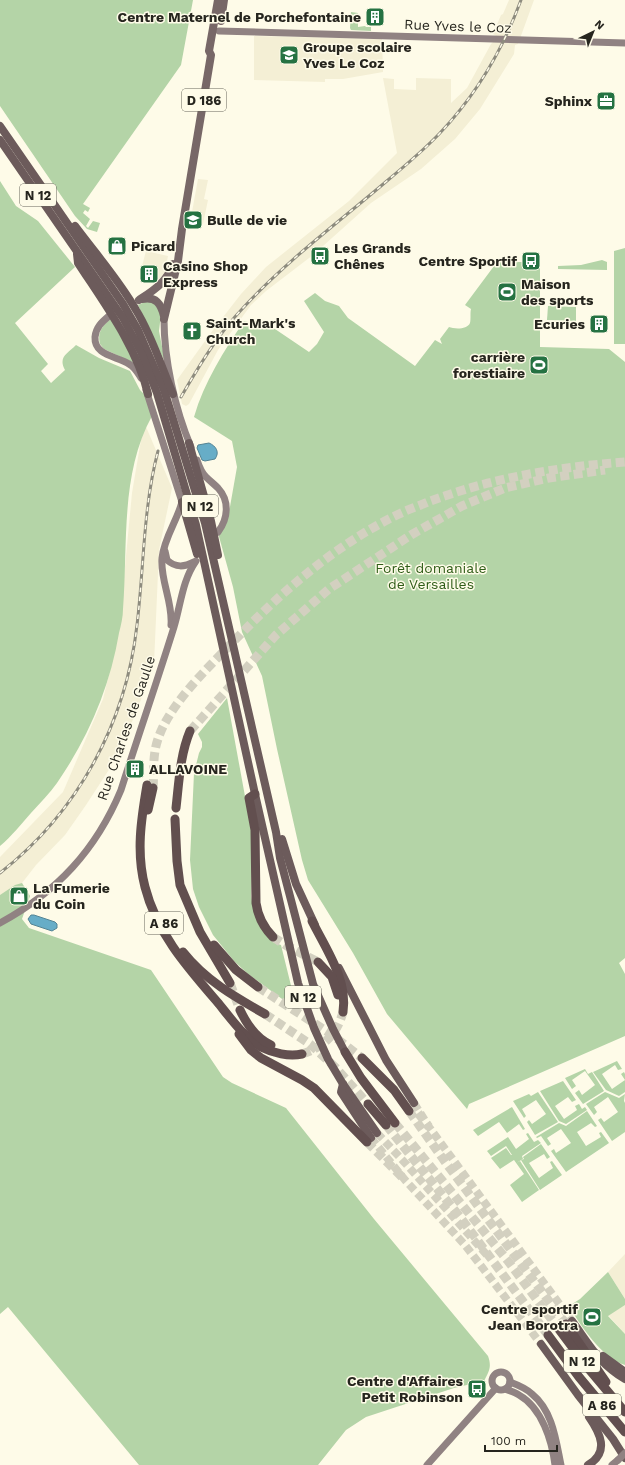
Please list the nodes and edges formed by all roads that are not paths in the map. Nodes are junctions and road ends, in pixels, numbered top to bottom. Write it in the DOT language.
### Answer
graph roads {
  1 [pos="218,0"];
  2 [pos="224,0"];
  3 [pos="216,31"];
  4 [pos="625,43"];
  5 [pos="0,126"];
  6 [pos="0,140"];
  7 [pos="47,194"];
  8 [pos="179,244"];
  9 [pos="76,249"];
  10 [pos="158,288"];
  11 [pos="170,291"];
  12 [pos="109,316"];
  13 [pos="164,319"];
  14 [pos="148,394"];
  15 [pos="173,394"];
  16 [pos="189,443"];
  17 [pos="182,502"];
  18 [pos="218,532"];
  19 [pos="165,547"];
  20 [pos="205,568"];
  21 [pos="170,638"];
  22 [pos="238,673"];
  23 [pos="190,731"];
  24 [pos="255,794"];
  25 [pos="176,808"];
  26 [pos="175,819"];
  27 [pos="276,832"];
  28 [pos="188,904"];
  29 [pos="312,921"];
  30 [pos="0,923"];
  31 [pos="273,937"];
  32 [pos="318,962"];
  33 [pos="197,979"];
  34 [pos="230,983"];
  35 [pos="258,987"];
  36 [pos="240,1010"];
  37 [pos="265,1014"];
  38 [pos="345,1052"];
  39 [pos="363,1056"];
  40 [pos="368,1104"];
  41 [pos="412,1106"];
  42 [pos="396,1123"];
  43 [pos="386,1125"];
  44 [pos="372,1137"];
  45 [pos="565,1324"];
  46 [pos="548,1335"];
  47 [pos="585,1339"];
  48 [pos="542,1344"];
  49 [pos="625,1372"];
  50 [pos="625,1379"];
  51 [pos="510,1382"];
  52 [pos="496,1388"];
  53 [pos="505,1390"];
  54 [pos="608,1392"];
  55 [pos="578,1395"];
  56 [pos="625,1412"];
  57 [pos="625,1432"];
  58 [pos="625,1453"];
  59 [pos="618,1461"];
  60 [pos="427,1465"];
  61 [pos="555,1465"];
  62 [pos="561,1465"];
  63 [pos="588,1465"];
  1 -- 3 [label="main road, D 186"];
  2 -- 3 [label="main road, D 186"];
  3 -- 4 [label="main road, Rue Yves le Coz"];
  3 -- 8 [label="main road, D 186"];
  5 -- 7 [label="highway, N 12"];
  6 -- 9 [label="highway, N 12"];
  7 -- 15 [label="highway"];
  7 -- 22 [label="highway, N 12"];
  8 -- 10 [label="main road, D 186"];
  8 -- 11 [label="main road, D 186"];
  9 -- 14 [label="highway"];
  9 -- 20 [label="highway, N 12"];
  10 -- 11 [label="main road"];
  10 -- 13 [label="main road, D 186"];
  11 -- 13 [label="main road, D 186"];
  12 -- 14 [label="main road"];
  13 -- 15 [label="main road"];
  14 -- 17 [label="main road"];
  15 -- 16 [label="main road"];
  16 -- 18 [label="main road"];
  16 -- 22 [label="highway"];
  17 -- 19 [label="main road"];
  17 -- 20 [label="highway"];
  19 -- 21 [label="main road, Rue Charles de Gaulle"];
  19 -- 21 [label="main road, Rue Charles de Gaulle"];
  20 -- 24 [label="highway, N 12"];
  21 -- 30 [label="main road, Rue Charles de Gaulle"];
  22 -- 27 [label="highway, N 12"];
  23 -- 25 [label="highway"];
  24 -- 31 [label="highway"];
  24 -- 44 [label="highway, N 12"];
  26 -- 28 [label="highway, A 86"];
  27 -- 29 [label="highway"];
  27 -- 38 [label="highway, N 12"];
  28 -- 34 [label="highway"];
  28 -- 35 [label="highway, A 86"];
  29 -- 32 [label="highway"];
  29 -- 41 [label="highway"];
  33 -- 36 [label="highway"];
  33 -- 37 [label="highway, A 86"];
  33 -- 44 [label="highway"];
  38 -- 42 [label="highway, N 12"];
  39 -- 41 [label="highway"];
  40 -- 43 [label="highway"];
  45 -- 47 [label="highway"];
  45 -- 54 [label="highway, N 12"];
  46 -- 57 [label="highway, A 86"];
  47 -- 49 [label="highway"];
  47 -- 50 [label="highway"];
  48 -- 55 [label="highway"];
  51 -- 52 [label="main road"];
  51 -- 53 [label="main road"];
  51 -- 62 [label="main road"];
  52 -- 53 [label="main road"];
  52 -- 60 [label="main road"];
  53 -- 61 [label="main road"];
  54 -- 56 [label="highway, A 86"];
  55 -- 59 [label="highway"];
  55 -- 63 [label="highway"];
  58 -- 59 [label="main road, bridge"];
}
